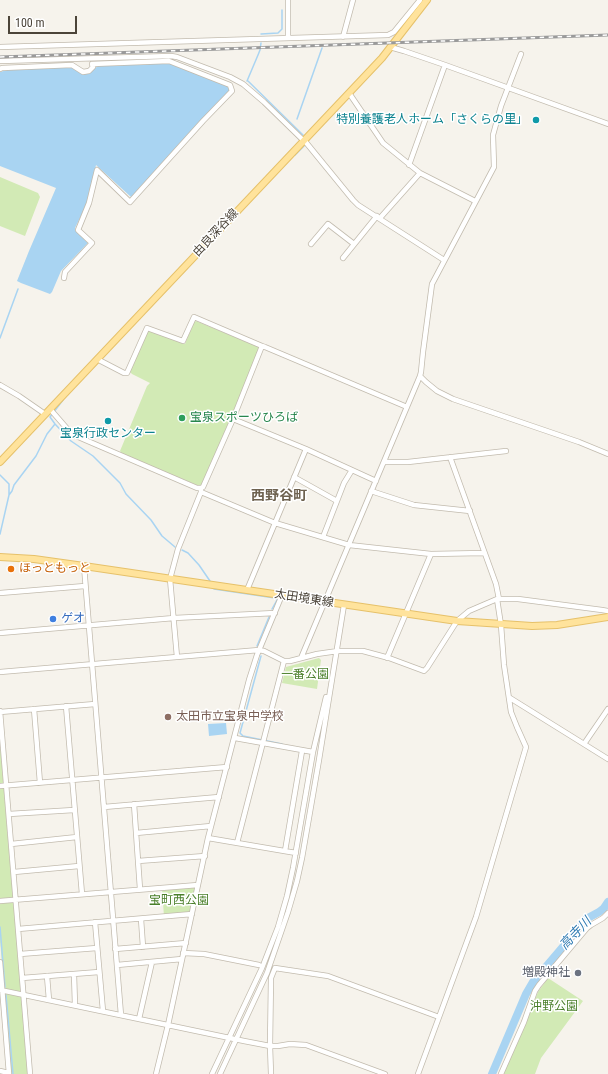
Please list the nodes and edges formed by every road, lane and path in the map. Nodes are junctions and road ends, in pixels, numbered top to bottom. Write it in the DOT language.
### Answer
graph roads {
  1 [pos="288,0"];
  2 [pos="353,0"];
  3 [pos="420,0"];
  4 [pos="427,0"];
  5 [pos="343,36"];
  6 [pos="288,38"];
  7 [pos="0,47"];
  8 [pos="390,47"];
  9 [pos="521,54"];
  10 [pos="0,61"];
  11 [pos="445,64"];
  12 [pos="0,69"];
  13 [pos="508,88"];
  14 [pos="349,93"];
  15 [pos="608,124"];
  16 [pos="304,140"];
  17 [pos="409,165"];
  18 [pos="420,173"];
  19 [pos="475,201"];
  20 [pos="378,217"];
  21 [pos="311,244"];
  22 [pos="354,244"];
  23 [pos="343,258"];
  24 [pos="444,260"];
  25 [pos="64,278"];
  26 [pos="262,346"];
  27 [pos="97,360"];
  28 [pos="420,376"];
  29 [pos="0,385"];
  30 [pos="407,407"];
  31 [pos="50,409"];
  32 [pos="45,414"];
  33 [pos="233,419"];
  34 [pos="306,449"];
  35 [pos="506,450"];
  36 [pos="608,454"];
  37 [pos="450,457"];
  38 [pos="0,462"];
  39 [pos="384,462"];
  40 [pos="352,470"];
  41 [pos="294,477"];
  42 [pos="376,481"];
  43 [pos="200,489"];
  44 [pos="372,491"];
  45 [pos="337,500"];
  46 [pos="470,511"];
  47 [pos="275,523"];
  48 [pos="323,537"];
  49 [pos="349,545"];
  50 [pos="484,553"];
  51 [pos="431,554"];
  52 [pos="0,556"];
  53 [pos="84,566"];
  54 [pos="170,579"];
  55 [pos="85,586"];
  56 [pos="247,590"];
  57 [pos="0,593"];
  58 [pos="282,595"];
  59 [pos="498,599"];
  60 [pos="325,602"];
  61 [pos="344,605"];
  62 [pos="608,611"];
  63 [pos="275,613"];
  64 [pos="405,614"];
  65 [pos="174,618"];
  66 [pos="608,618"];
  67 [pos="457,621"];
  68 [pos="89,625"];
  69 [pos="501,625"];
  70 [pos="0,633"];
  71 [pos="259,650"];
  72 [pos="336,654"];
  73 [pos="177,657"];
  74 [pos="301,658"];
  75 [pos="387,658"];
  76 [pos="284,661"];
  77 [pos="92,665"];
  78 [pos="0,672"];
  79 [pos="510,698"];
  80 [pos="95,704"];
  81 [pos="66,706"];
  82 [pos="34,709"];
  83 [pos="608,709"];
  84 [pos="0,712"];
  85 [pos="235,738"];
  86 [pos="263,743"];
  87 [pos="584,744"];
  88 [pos="302,750"];
  89 [pos="313,752"];
  90 [pos="608,759"];
  91 [pos="227,768"];
  92 [pos="101,778"];
  93 [pos="72,780"];
  94 [pos="40,783"];
  95 [pos="0,786"];
  96 [pos="7,786"];
  97 [pos="219,797"];
  98 [pos="134,804"];
  99 [pos="104,807"];
  100 [pos="74,810"];
  101 [pos="9,814"];
  102 [pos="212,826"];
  103 [pos="136,833"];
  104 [pos="77,837"];
  105 [pos="208,838"];
  106 [pos="237,843"];
  107 [pos="11,844"];
  108 [pos="285,851"];
  109 [pos="296,853"];
  110 [pos="205,856"];
  111 [pos="138,861"];
  112 [pos="79,866"];
  113 [pos="14,872"];
  114 [pos="198,885"];
  115 [pos="140,890"];
  116 [pos="111,892"];
  117 [pos="82,894"];
  118 [pos="16,900"];
  119 [pos="0,901"];
  120 [pos="608,913"];
  121 [pos="192,914"];
  122 [pos="141,919"];
  123 [pos="113,921"];
  124 [pos="95,922"];
  125 [pos="18,929"];
  126 [pos="186,943"];
  127 [pos="143,947"];
  128 [pos="97,948"];
  129 [pos="116,950"];
  130 [pos="183,953"];
  131 [pos="20,954"];
  132 [pos="182,959"];
  133 [pos="0,962"];
  134 [pos="152,962"];
  135 [pos="117,965"];
  136 [pos="259,965"];
  137 [pos="99,972"];
  138 [pos="74,974"];
  139 [pos="47,976"];
  140 [pos="22,978"];
  141 [pos="1,990"];
  142 [pos="23,995"];
  143 [pos="50,1000"];
  144 [pos="75,1005"];
  145 [pos="103,1011"];
  146 [pos="121,1015"];
  147 [pos="440,1017"];
  148 [pos="2,1019"];
  149 [pos="139,1019"];
  150 [pos="168,1025"];
  151 [pos="230,1038"];
  152 [pos="237,1040"];
  153 [pos="270,1046"];
  154 [pos="0,1071"];
  155 [pos="9,1074"];
  156 [pos="30,1074"];
  157 [pos="156,1074"];
  158 [pos="212,1074"];
  159 [pos="220,1074"];
  160 [pos="271,1074"];
  161 [pos="385,1074"];
  162 [pos="418,1074"];
  163 [pos="501,1074"];
  1 -- 6 [label="street"];
  2 -- 5 [label="street"];
  3 -- 5 [label="street"];
  4 -- 8 [label="main road, 由良深谷線"];
  5 -- 6 [label="street"];
  6 -- 7 [label="street"];
  8 -- 11 [label="street"];
  8 -- 14 [label="main road, 由良深谷線"];
  9 -- 13 [label="street"];
  10 -- 16 [label="street"];
  11 -- 13 [label="street"];
  11 -- 17 [label="street"];
  12 -- 25 [label="street"];
  13 -- 15 [label="street"];
  13 -- 19 [label="street"];
  14 -- 16 [label="main road, 由良深谷線"];
  14 -- 17 [label="street"];
  16 -- 20 [label="street"];
  16 -- 27 [label="main road, 由良深谷線"];
  17 -- 18 [label="street"];
  18 -- 19 [label="street"];
  18 -- 20 [label="street"];
  19 -- 24 [label="street"];
  20 -- 22 [label="street"];
  20 -- 24 [label="street"];
  21 -- 22 [label="street"];
  22 -- 23 [label="street"];
  24 -- 28 [label="street"];
  26 -- 27 [label="street"];
  26 -- 30 [label="street"];
  26 -- 33 [label="street"];
  27 -- 31 [label="main road, 由良深谷線"];
  28 -- 30 [label="street"];
  28 -- 36 [label="street"];
  29 -- 32 [label="street"];
  30 -- 39 [label="street"];
  31 -- 32 [label="main road, 由良深谷線"];
  31 -- 43 [label="street"];
  32 -- 38 [label="main road, 由良深谷線"];
  33 -- 34 [label="street"];
  33 -- 43 [label="street"];
  34 -- 40 [label="street"];
  34 -- 41 [label="street"];
  35 -- 37 [label="street"];
  37 -- 39 [label="street"];
  37 -- 46 [label="street"];
  39 -- 42 [label="street"];
  40 -- 42 [label="street"];
  40 -- 45 [label="street"];
  41 -- 45 [label="street"];
  41 -- 47 [label="street"];
  42 -- 44 [label="street"];
  43 -- 47 [label="street"];
  43 -- 54 [label="street"];
  44 -- 46 [label="street"];
  44 -- 49 [label="street"];
  45 -- 48 [label="street"];
  46 -- 50 [label="street"];
  47 -- 48 [label="street"];
  47 -- 56 [label="street"];
  48 -- 49 [label="street"];
  49 -- 51 [label="street"];
  49 -- 60 [label="street"];
  50 -- 51 [label="street"];
  50 -- 59 [label="street"];
  51 -- 64 [label="street"];
  52 -- 53 [label="main road, 太田境東線"];
  53 -- 54 [label="main road, 太田境東線"];
  53 -- 55 [label="street"];
  54 -- 56 [label="main road, 太田境東線"];
  54 -- 65 [label="street"];
  55 -- 57 [label="street"];
  55 -- 68 [label="street"];
  56 -- 58 [label="main road, 太田境東線"];
  58 -- 60 [label="main road, 太田境東線"];
  58 -- 63 [label="street"];
  59 -- 62 [label="street"];
  59 -- 67 [label="street"];
  59 -- 69 [label="street"];
  60 -- 61 [label="main road, 太田境東線"];
  60 -- 74 [label="street"];
  61 -- 64 [label="main road, 太田境東線"];
  61 -- 72 [label="street"];
  63 -- 65 [label="street"];
  63 -- 71 [label="street"];
  64 -- 67 [label="main road, 太田境東線"];
  64 -- 75 [label="street"];
  65 -- 68 [label="street"];
  65 -- 73 [label="street"];
  66 -- 69 [label="main road, 太田境東線"];
  67 -- 69 [label="main road, 太田境東線"];
  67 -- 75 [label="street"];
  68 -- 70 [label="street"];
  68 -- 77 [label="street"];
  69 -- 79 [label="street"];
  71 -- 73 [label="street"];
  71 -- 76 [label="street"];
  71 -- 85 [label="street"];
  72 -- 74 [label="street"];
  72 -- 75 [label="street"];
  72 -- 89 [label="street"];
  72 -- 152 [label="street"];
  73 -- 77 [label="street"];
  74 -- 76 [label="street"];
  76 -- 86 [label="street"];
  77 -- 78 [label="street"];
  77 -- 80 [label="street"];
  79 -- 87 [label="street"];
  79 -- 147 [label="street"];
  80 -- 81 [label="street"];
  80 -- 92 [label="street"];
  81 -- 82 [label="street"];
  81 -- 93 [label="street"];
  82 -- 84 [label="street"];
  82 -- 94 [label="street"];
  83 -- 87 [label="street"];
  84 -- 96 [label="street"];
  85 -- 86 [label="street"];
  85 -- 91 [label="street"];
  86 -- 88 [label="street"];
  86 -- 106 [label="street"];
  87 -- 90 [label="street"];
  88 -- 89 [label="street"];
  88 -- 108 [label="street"];
  89 -- 109 [label="street"];
  91 -- 92 [label="street"];
  91 -- 97 [label="street"];
  92 -- 93 [label="street"];
  92 -- 99 [label="street"];
  93 -- 94 [label="street"];
  93 -- 100 [label="street"];
  94 -- 96 [label="street"];
  95 -- 96 [label="street"];
  96 -- 101 [label="street"];
  97 -- 98 [label="street"];
  97 -- 102 [label="street"];
  98 -- 99 [label="street"];
  98 -- 103 [label="street"];
  99 -- 116 [label="street"];
  100 -- 101 [label="street"];
  100 -- 104 [label="street"];
  101 -- 107 [label="street"];
  102 -- 103 [label="street"];
  102 -- 105 [label="street"];
  103 -- 111 [label="street"];
  104 -- 107 [label="street"];
  104 -- 112 [label="street"];
  105 -- 106 [label="street"];
  105 -- 110 [label="street"];
  106 -- 108 [label="street"];
  107 -- 113 [label="street"];
  108 -- 109 [label="street"];
  109 -- 151 [label="street"];
  110 -- 111 [label="street"];
  110 -- 114 [label="street"];
  111 -- 115 [label="street"];
  112 -- 113 [label="street"];
  112 -- 117 [label="street"];
  113 -- 118 [label="street"];
  114 -- 115 [label="street"];
  114 -- 121 [label="street"];
  115 -- 116 [label="street"];
  116 -- 117 [label="street"];
  116 -- 123 [label="street"];
  117 -- 118 [label="street"];
  118 -- 119 [label="street"];
  118 -- 125 [label="street"];
  120 -- 163 [label="street"];
  121 -- 122 [label="street"];
  121 -- 126 [label="street"];
  122 -- 123 [label="street"];
  122 -- 127 [label="street"];
  123 -- 124 [label="street"];
  123 -- 129 [label="street"];
  124 -- 125 [label="street"];
  124 -- 128 [label="street"];
  125 -- 131 [label="street"];
  126 -- 127 [label="street"];
  126 -- 130 [label="street"];
  127 -- 129 [label="street"];
  128 -- 131 [label="street"];
  128 -- 137 [label="street"];
  129 -- 135 [label="street"];
  130 -- 132 [label="street"];
  130 -- 136 [label="street"];
  131 -- 140 [label="street"];
  132 -- 134 [label="street"];
  132 -- 150 [label="street"];
  133 -- 141 [label="street"];
  134 -- 135 [label="street"];
  134 -- 149 [label="street"];
  135 -- 146 [label="street"];
  137 -- 138 [label="street"];
  137 -- 145 [label="street"];
  138 -- 139 [label="street"];
  138 -- 144 [label="street"];
  139 -- 140 [label="street"];
  139 -- 143 [label="street"];
  140 -- 142 [label="street"];
  141 -- 142 [label="street"];
  141 -- 148 [label="street"];
  142 -- 143 [label="street"];
  142 -- 156 [label="street"];
  143 -- 144 [label="street"];
  144 -- 145 [label="street"];
  145 -- 146 [label="street"];
  146 -- 149 [label="street"];
  147 -- 153 [label="street"];
  147 -- 162 [label="street"];
  148 -- 155 [label="street"];
  149 -- 150 [label="street"];
  150 -- 151 [label="street"];
  150 -- 157 [label="street"];
  151 -- 152 [label="street"];
  151 -- 158 [label="street"];
  152 -- 153 [label="street"];
  152 -- 159 [label="street"];
  153 -- 160 [label="street"];
  153 -- 161 [label="street"];
  154 -- 155 [label="street"];
}
